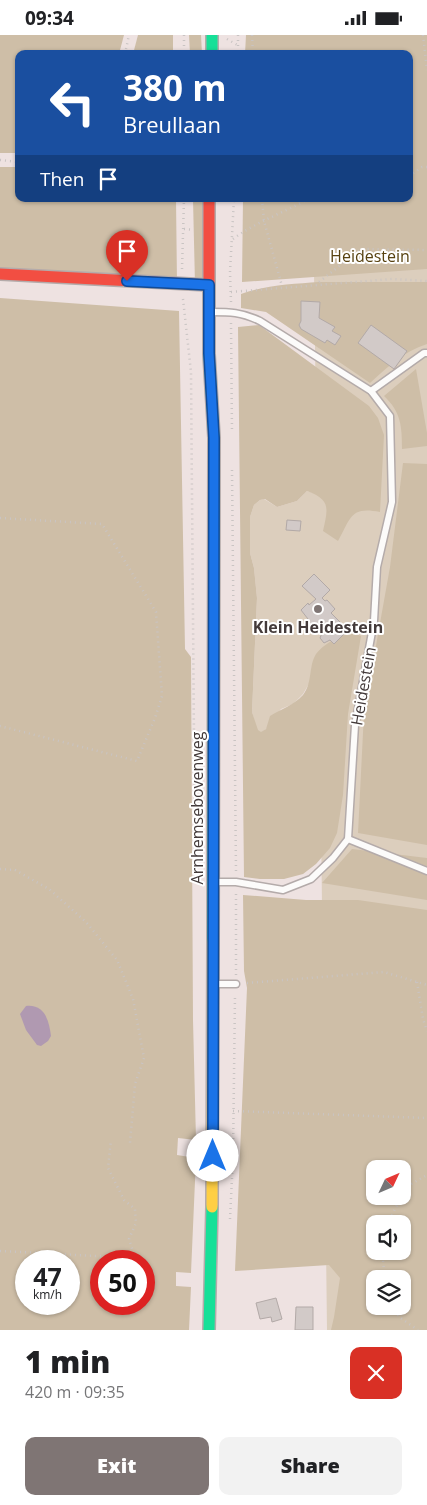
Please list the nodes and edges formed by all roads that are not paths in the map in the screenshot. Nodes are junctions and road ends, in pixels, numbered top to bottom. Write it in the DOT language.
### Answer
graph roads {
  1 [pos="212,35"];
  2 [pos="212,50"];
  3 [pos="209,202"];
  4 [pos="0,273"];
  5 [pos="209,285"];
  6 [pos="209,311"];
  7 [pos="427,353"];
  8 [pos="371,391"];
  9 [pos="348,839"];
  10 [pos="427,871"];
  11 [pos="213,881"];
  12 [pos="213,984"];
  13 [pos="236,984"];
  14 [pos="209,1330"];
  1 -- 2 [label="main road"];
  3 -- 5 [label="main road, Arnhemsebovenweg"];
  4 -- 5 [label="main road"];
  5 -- 6 [label="main road, Arnhemsebovenweg"];
  6 -- 8 [label="lane, Heidestein"];
  6 -- 11 [label="main road, Arnhemsebovenweg"];
  7 -- 8 [label="lane"];
  8 -- 9 [label="lane, Heidestein"];
  9 -- 10 [label="lane"];
  9 -- 11 [label="lane"];
  11 -- 12 [label="main road, Arnhemsebovenweg"];
  12 -- 13 [label="lane"];
  12 -- 14 [label="main road, Arnhemsebovenweg"];
}
